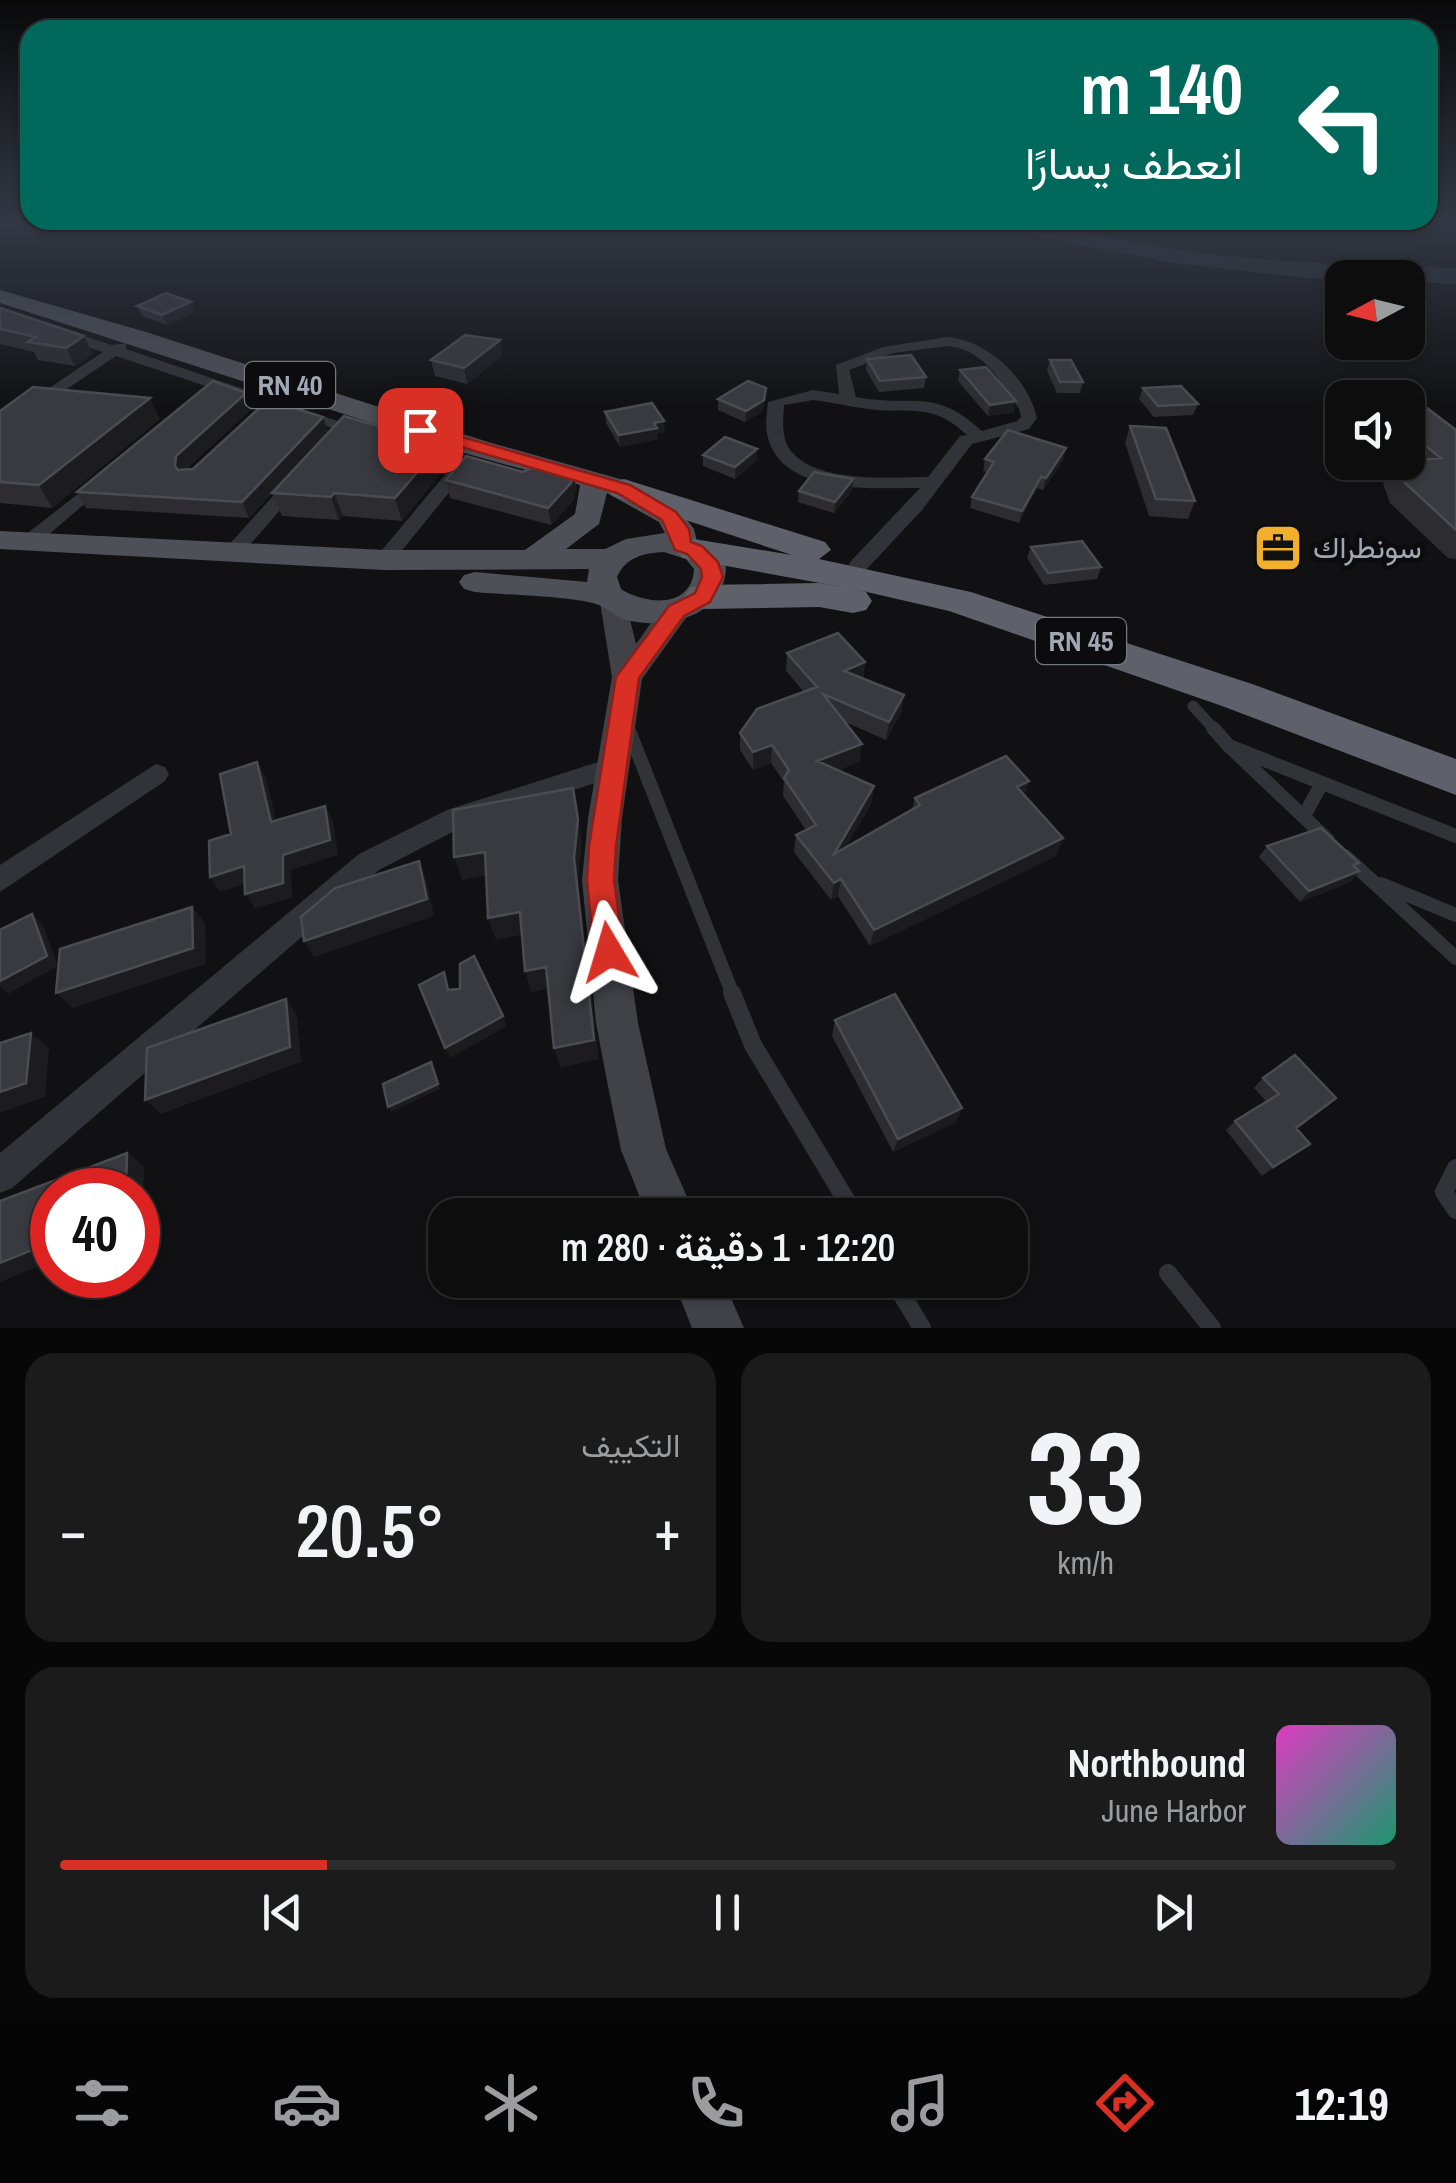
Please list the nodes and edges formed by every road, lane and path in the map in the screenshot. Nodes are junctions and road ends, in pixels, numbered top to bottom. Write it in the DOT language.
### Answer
graph roads {
  1 [pos="0,296"];
  2 [pos="49,309"];
  3 [pos="0,313"];
  4 [pos="22,320"];
  5 [pos="138,337"];
  6 [pos="115,349"];
  7 [pos="238,369"];
  8 [pos="292,386"];
  9 [pos="207,392"];
  10 [pos="849,400"];
  11 [pos="264,411"];
  12 [pos="347,426"];
  13 [pos="0,429"];
  14 [pos="977,435"];
  15 [pos="471,455"];
  16 [pos="308,468"];
  17 [pos="114,470"];
  18 [pos="512,476"];
  19 [pos="932,482"];
  20 [pos="599,484"];
  21 [pos="9,547"];
  22 [pos="688,548"];
  23 [pos="232,552"];
  24 [pos="623,552"];
  25 [pos="384,560"];
  26 [pos="530,561"];
  27 [pos="858,566"];
  28 [pos="610,599"];
  29 [pos="958,601"];
  30 [pos="690,604"];
  31 [pos="625,695"];
  32 [pos="1193,706"];
  33 [pos="1229,746"];
  34 [pos="614,768"];
  35 [pos="156,774"];
  36 [pos="1456,777"];
  37 [pos="1322,783"];
  38 [pos="1456,804"];
  39 [pos="1304,816"];
  40 [pos="1456,836"];
  41 [pos="0,880"];
  42 [pos="1372,880"];
  43 [pos="1456,915"];
  44 [pos="1456,958"];
  45 [pos="1456,1168"];
  46 [pos="0,1176"];
  47 [pos="664,1198"];
  48 [pos="845,1198"];
  49 [pos="1456,1210"];
  50 [pos="1168,1273"];
  51 [pos="706,1298"];
  52 [pos="904,1298"];
  53 [pos="718,1328"];
  54 [pos="922,1328"];
  55 [pos="1212,1328"];
  1 -- 2 [label="main road, RN 40"];
  2 -- 4 [label="street"];
  2 -- 5 [label="main road, RN 40"];
  3 -- 4 [label="street"];
  4 -- 6 [label="street"];
  5 -- 6 [label="street"];
  5 -- 7 [label="main road, RN 40"];
  6 -- 9 [label="street"];
  6 -- 13 [label="street"];
  7 -- 8 [label="main road, RN 40"];
  7 -- 9 [label="street"];
  8 -- 11 [label="street"];
  8 -- 12 [label="main road, RN 40"];
  9 -- 11 [label="street"];
  10 -- 14 [label="street"];
  10 -- 14 [label="street"];
  10 -- 19 [label="street"];
  11 -- 12 [label="street"];
  12 -- 15 [label="main road, RN 40"];
  12 -- 15 [label="street"];
  14 -- 19 [label="street"];
  15 -- 18 [label="street"];
  15 -- 20 [label="main road, RN 40"];
  15 -- 25 [label="street"];
  16 -- 23 [label="street"];
  17 -- 21 [label="street"];
  19 -- 27 [label="street"];
  20 -- 22 [label="main road"];
  20 -- 24 [label="main road, RN 40"];
  20 -- 26 [label="main road"];
  20 -- 27 [label="highway, RN 40"];
  21 -- 23 [label="main road"];
  21 -- 28 [label="main road"];
  22 -- 24 [label="main road"];
  22 -- 29 [label="highway, RN 45"];
  22 -- 30 [label="main road"];
  23 -- 25 [label="main road"];
  24 -- 26 [label="main road"];
  24 -- 28 [label="main road"];
  25 -- 26 [label="main road"];
  27 -- 29 [label="highway, RN 40"];
  28 -- 30 [label="main road"];
  28 -- 31 [label="street"];
  29 -- 36 [label="highway, RN 45"];
  30 -- 31 [label="street"];
  30 -- 32 [label="highway, RN 45"];
  31 -- 34 [label="street"];
  31 -- 48 [label="lane"];
  32 -- 33 [label="lane"];
  32 -- 38 [label="highway, RN 45"];
  33 -- 37 [label="lane"];
  33 -- 39 [label="lane"];
  34 -- 46 [label="street"];
  34 -- 47 [label="street"];
  35 -- 41 [label="street"];
  37 -- 39 [label="lane"];
  37 -- 40 [label="lane"];
  39 -- 42 [label="lane"];
  42 -- 43 [label="lane"];
  42 -- 44 [label="lane"];
  45 -- 49 [label="lane"];
  50 -- 55 [label="lane"];
  51 -- 53 [label="street"];
  52 -- 54 [label="lane"];
}
